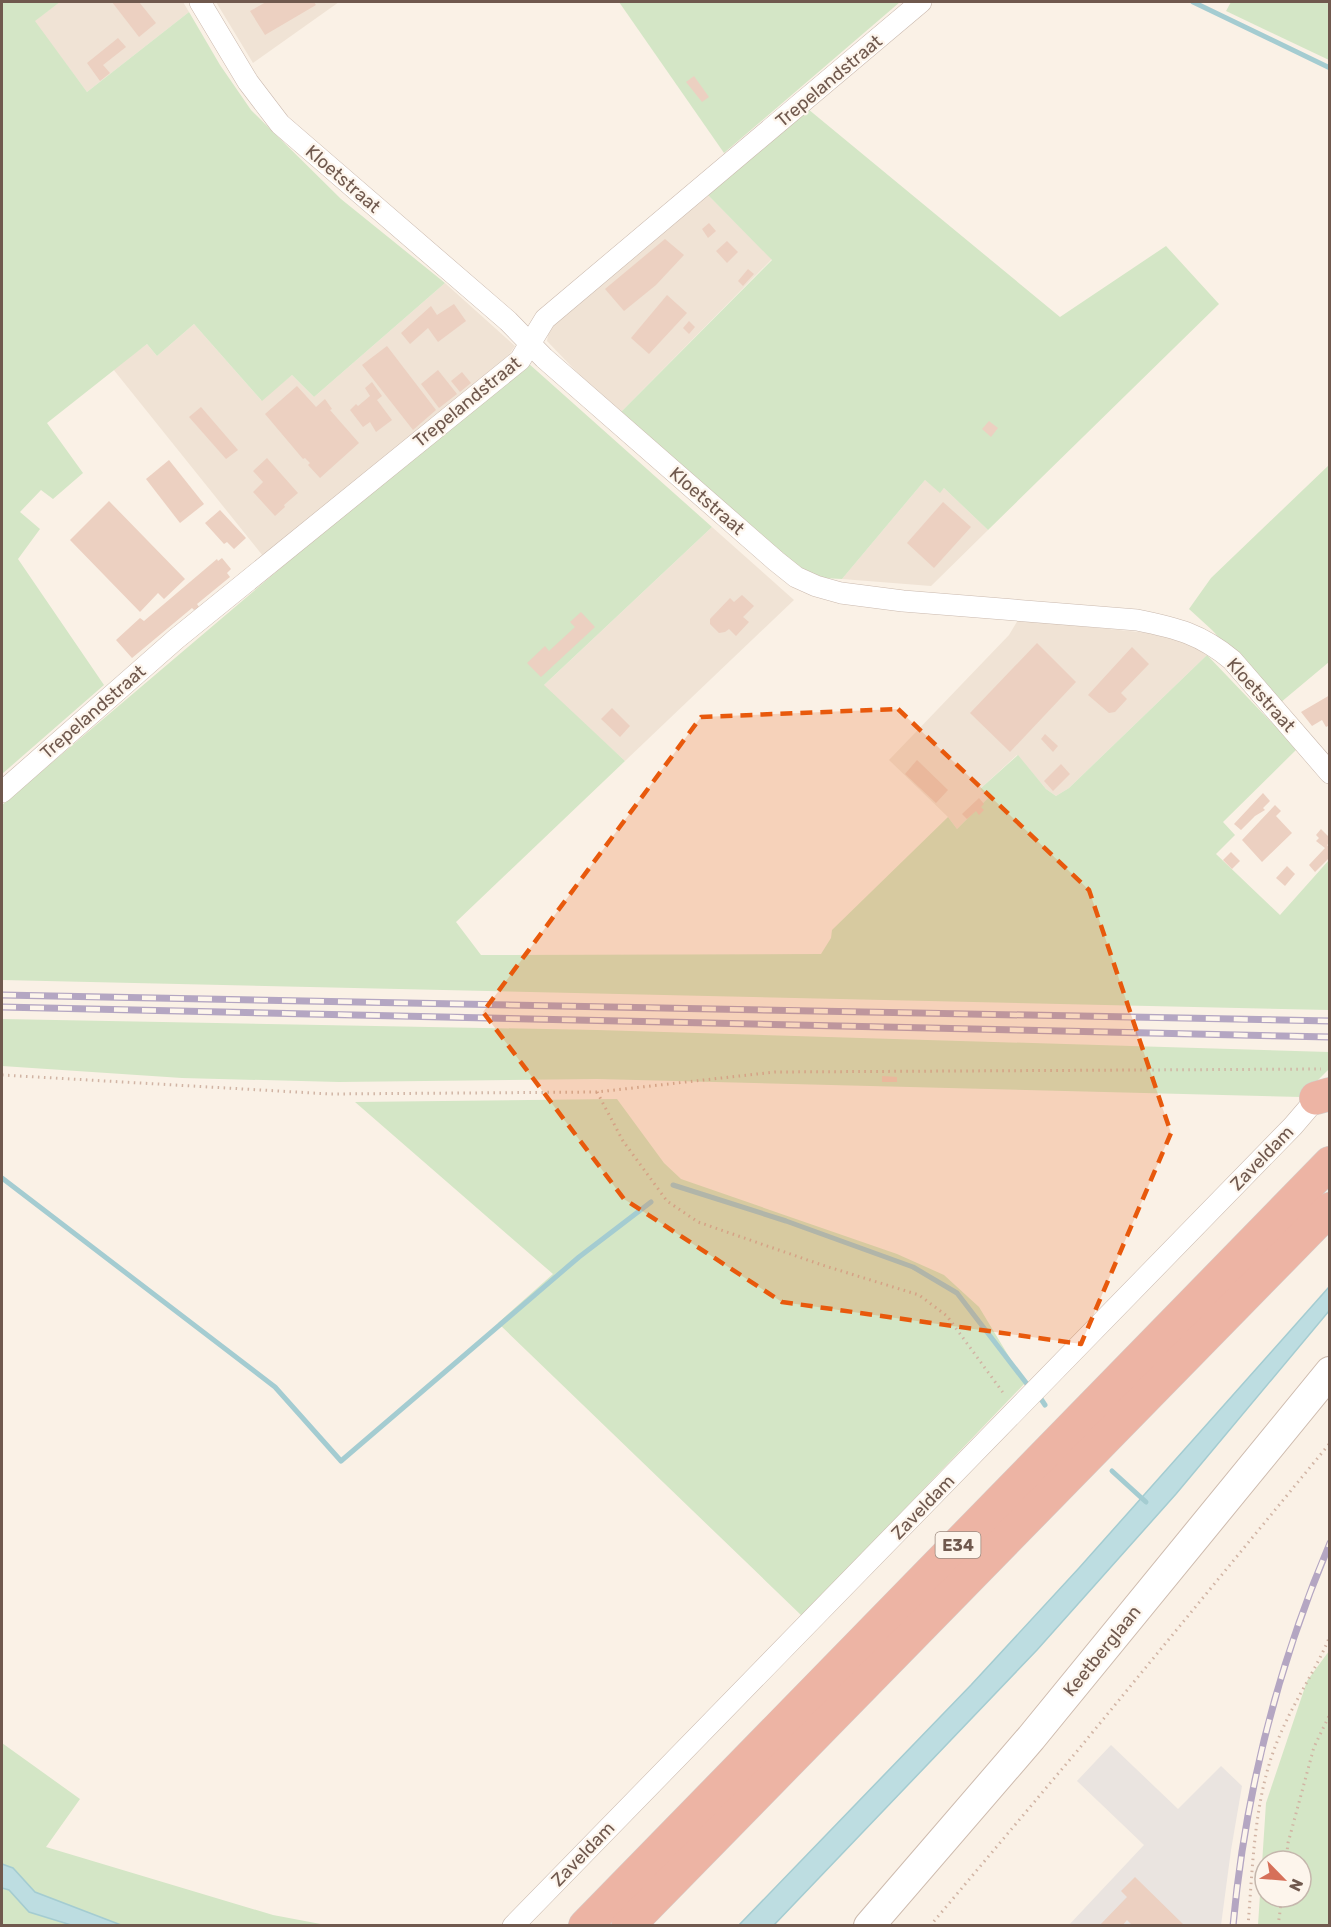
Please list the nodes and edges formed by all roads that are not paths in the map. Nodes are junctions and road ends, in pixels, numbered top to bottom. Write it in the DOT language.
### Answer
graph roads {
  1 [pos="200,2"];
  2 [pos="921,2"];
  3 [pos="530,344"];
  4 [pos="1329,773"];
  5 [pos="2,792"];
  6 [pos="1321,1086"];
  7 [pos="1329,1163"];
  8 [pos="1329,1209"];
  9 [pos="1329,1372"];
  10 [pos="1329,1399"];
  11 [pos="513,1926"];
  12 [pos="585,1926"];
  13 [pos="628,1926"];
  14 [pos="869,1926"];
  15 [pos="892,1926"];
  1 -- 3 [label="street, Kloetstraat"];
  2 -- 3 [label="street, Trepelandstraat"];
  3 -- 4 [label="street, Kloetstraat"];
  3 -- 5 [label="street, Trepelandstraat"];
  6 -- 11 [label="street, Zaveldam"];
  7 -- 12 [label="highway, E34"];
  8 -- 13 [label="highway, E34"];
  9 -- 14 [label="main road, Keetberglaan"];
  10 -- 15 [label="main road, Keetberglaan"];
}
